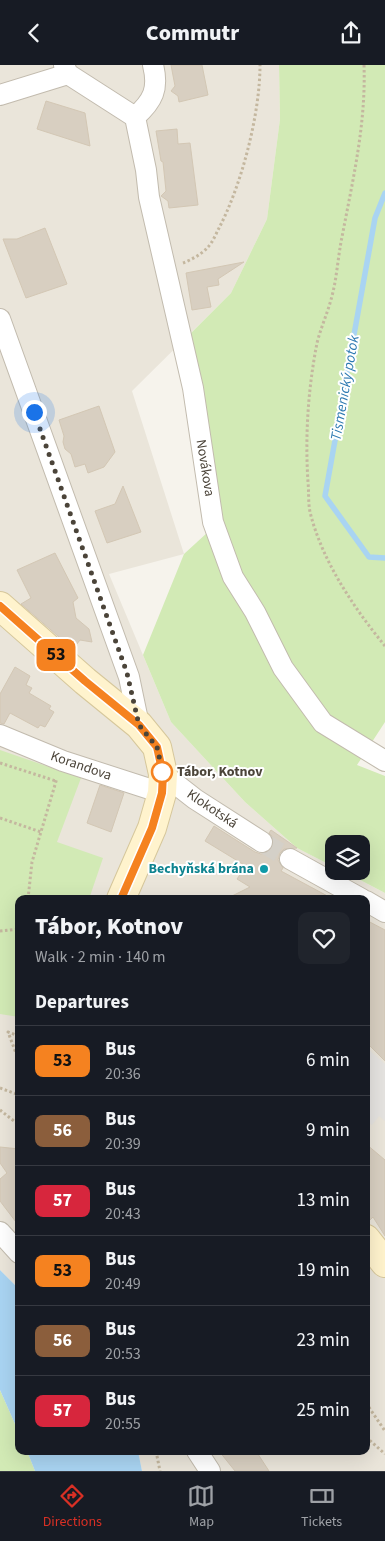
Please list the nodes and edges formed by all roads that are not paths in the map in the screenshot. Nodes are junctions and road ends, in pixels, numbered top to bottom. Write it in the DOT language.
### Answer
graph roads {
  1 [pos="153,65"];
  2 [pos="66,69"];
  3 [pos="0,95"];
  4 [pos="135,117"];
  5 [pos="0,319"];
  6 [pos="0,606"];
  7 [pos="139,725"];
  8 [pos="0,735"];
  9 [pos="385,761"];
  10 [pos="162,784"];
  11 [pos="262,842"];
  12 [pos="290,859"];
  13 [pos="123,895"];
  14 [pos="355,895"];
  15 [pos="370,903"];
  16 [pos="385,912"];
  17 [pos="0,1232"];
  18 [pos="370,1244"];
  19 [pos="15,1249"];
  20 [pos="385,1263"];
  21 [pos="199,1455"];
  22 [pos="210,1471"];
  1 -- 4 [label="street"];
  2 -- 3 [label="street"];
  2 -- 4 [label="street"];
  4 -- 9 [label="street, Novákova"];
  5 -- 7 [label="street"];
  6 -- 7 [label="main road"];
  7 -- 10 [label="main road"];
  8 -- 10 [label="street, Korandova"];
  10 -- 11 [label="street, Klokotská"];
  10 -- 13 [label="main road"];
  12 -- 14 [label="street"];
  15 -- 16 [label="street"];
  17 -- 19 [label="street"];
  18 -- 20 [label="main road"];
  21 -- 22 [label="street"];
}
